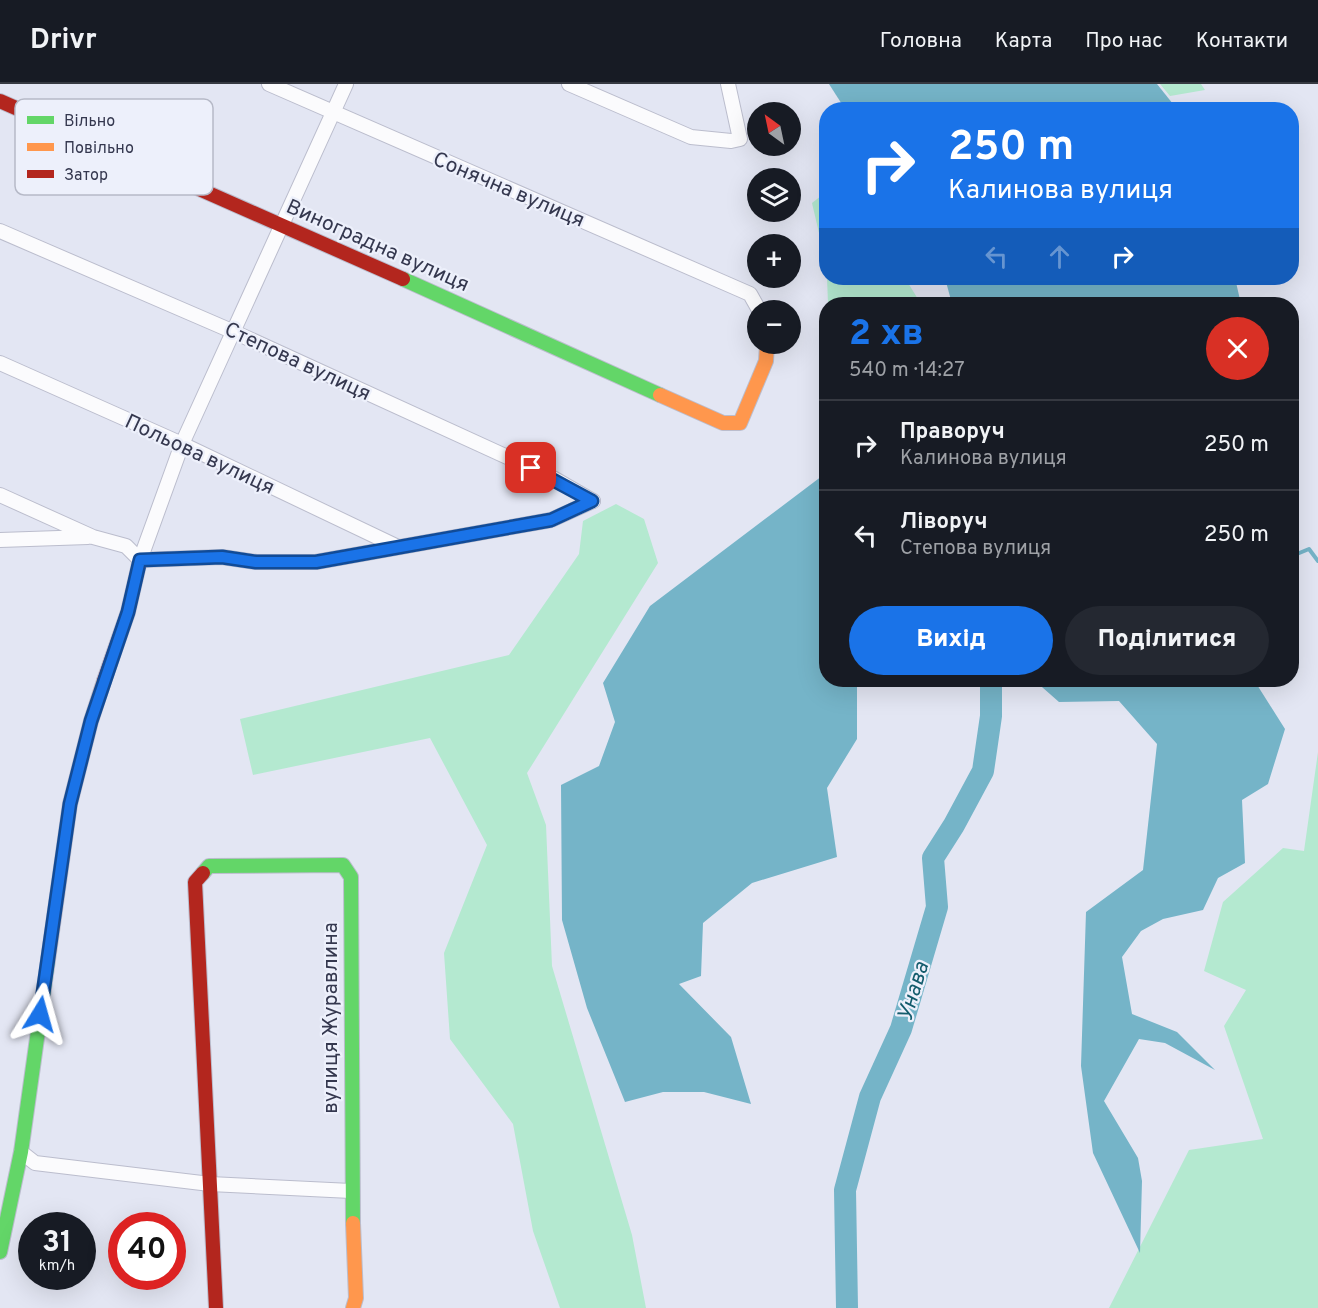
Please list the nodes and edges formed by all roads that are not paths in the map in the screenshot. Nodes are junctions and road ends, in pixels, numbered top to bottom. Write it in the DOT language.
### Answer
graph roads {
  1 [pos="269,84"];
  2 [pos="346,84"];
  3 [pos="569,84"];
  4 [pos="728,84"];
  5 [pos="0,101"];
  6 [pos="15,108"];
  7 [pos="334,113"];
  8 [pos="213,195"];
  9 [pos="282,225"];
  10 [pos="0,231"];
  11 [pos="753,300"];
  12 [pos="234,332"];
  13 [pos="766,354"];
  14 [pos="0,363"];
  15 [pos="182,444"];
  16 [pos="0,495"];
  17 [pos="93,537"];
  18 [pos="0,540"];
  19 [pos="398,547"];
  20 [pos="140,560"];
  21 [pos="21,1152"];
  22 [pos="210,1184"];
  23 [pos="351,1191"];
  24 [pos="0,1251"];
  25 [pos="216,1308"];
  26 [pos="353,1308"];
  1 -- 7 [label="street, Сонячна вулиця"];
  2 -- 7 [label="street"];
  3 -- 4 [label="street"];
  5 -- 6 [label="street, Виноградна вулиця"];
  7 -- 9 [label="street"];
  7 -- 11 [label="street, Сонячна вулиця"];
  8 -- 9 [label="street, Виноградна вулиця"];
  9 -- 12 [label="street"];
  9 -- 13 [label="street, Виноградна вулиця"];
  10 -- 12 [label="street, Степова вулиця"];
  12 -- 15 [label="street"];
  12 -- 19 [label="street, Степова вулиця"];
  14 -- 15 [label="street, Польова вулиця"];
  15 -- 19 [label="street, Польова вулиця"];
  15 -- 20 [label="street"];
  16 -- 17 [label="street"];
  17 -- 18 [label="street"];
  17 -- 20 [label="street"];
  19 -- 20 [label="street"];
  20 -- 21 [label="street"];
  21 -- 22 [label="street"];
  21 -- 24 [label="street"];
  22 -- 23 [label="street"];
  22 -- 23 [label="street, вулиця Журавлина"];
  22 -- 25 [label="street"];
  23 -- 26 [label="street, вулиця Журавлина"];
}
